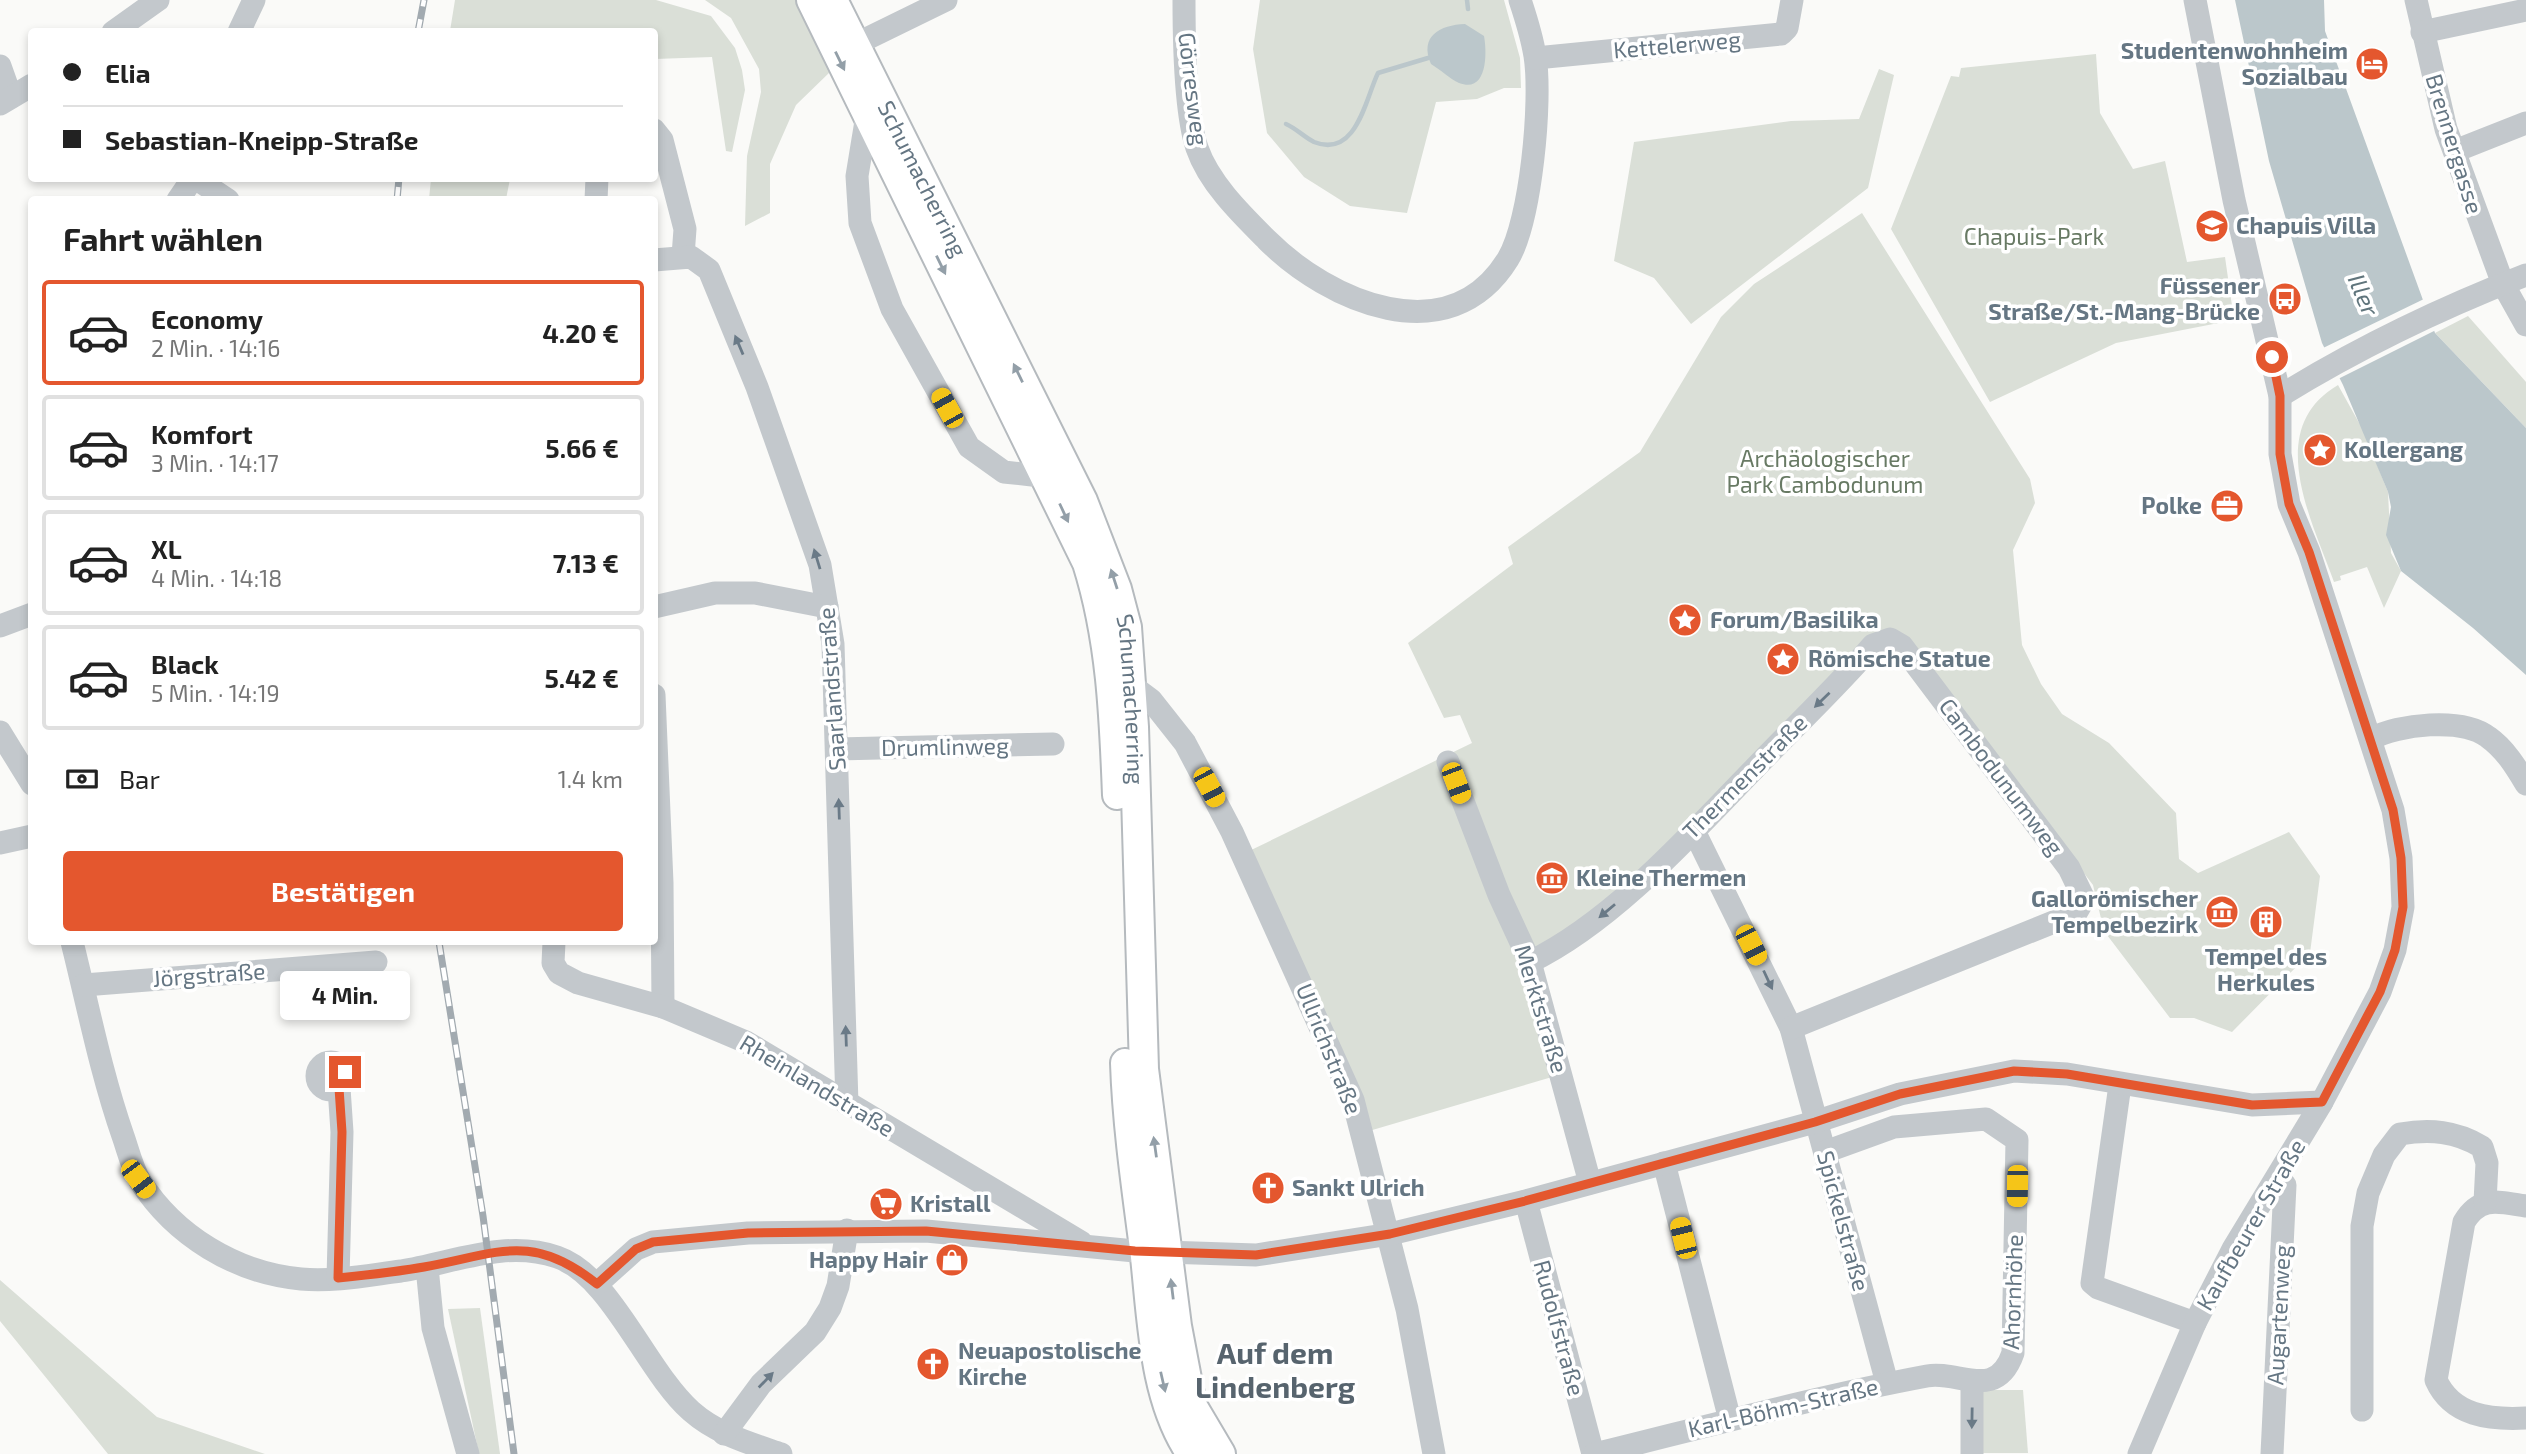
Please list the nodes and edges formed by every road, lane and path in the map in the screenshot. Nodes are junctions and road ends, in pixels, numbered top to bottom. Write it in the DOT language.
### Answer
graph roads {
  1 [pos="158,0"];
  2 [pos="254,0"];
  3 [pos="810,0"];
  4 [pos="833,0"];
  5 [pos="946,0"];
  6 [pos="1184,0"];
  7 [pos="1520,0"];
  8 [pos="1792,0"];
  9 [pos="2195,0"];
  10 [pos="2416,0"];
  11 [pos="2526,10"];
  12 [pos="119,28"];
  13 [pos="244,28"];
  14 [pos="2422,33"];
  15 [pos="856,44"];
  16 [pos="1536,58"];
  17 [pos="0,66"];
  18 [pos="28,87"];
  19 [pos="6,101"];
  20 [pos="867,115"];
  21 [pos="2526,123"];
  22 [pos="658,135"];
  23 [pos="2455,151"];
  24 [pos="200,182"];
  25 [pos="222,196"];
  26 [pos="683,256"];
  27 [pos="658,259"];
  28 [pos="2526,275"];
  29 [pos="2503,284"];
  30 [pos="2526,325"];
  31 [pos="2280,396"];
  32 [pos="1043,472"];
  33 [pos="658,606"];
  34 [pos="827,607"];
  35 [pos="28,616"];
  36 [pos="0,626"];
  37 [pos="1890,639"];
  38 [pos="1131,685"];
  39 [pos="1124,728"];
  40 [pos="0,732"];
  41 [pos="2371,739"];
  42 [pos="1053,744"];
  43 [pos="837,749"];
  44 [pos="1448,762"];
  45 [pos="28,778"];
  46 [pos="2526,784"];
  47 [pos="658,790"];
  48 [pos="1694,831"];
  49 [pos="28,836"];
  50 [pos="0,843"];
  51 [pos="73,945"];
  52 [pos="554,945"];
  53 [pos="376,962"];
  54 [pos="1530,962"];
  55 [pos="84,985"];
  56 [pos="663,1007"];
  57 [pos="1791,1028"];
  58 [pos="2120,1085"];
  59 [pos="339,1088"];
  60 [pos="2322,1102"];
  61 [pos="847,1104"];
  62 [pos="1815,1122"];
  63 [pos="1825,1152"];
  64 [pos="1664,1163"];
  65 [pos="2278,1177"];
  66 [pos="1590,1183"];
  67 [pos="1525,1201"];
  68 [pos="2484,1202"];
  69 [pos="2526,1206"];
  70 [pos="847,1230"];
  71 [pos="1390,1234"];
  72 [pos="1089,1247"];
  73 [pos="1156,1252"];
  74 [pos="427,1267"];
  75 [pos="338,1278"];
  76 [pos="597,1284"];
  77 [pos="2194,1323"];
  78 [pos="1887,1383"];
  79 [pos="1972,1383"];
  80 [pos="2362,1410"];
  81 [pos="2526,1418"];
  82 [pos="1730,1420"];
  83 [pos="728,1442"];
  84 [pos="468,1454"];
  85 [pos="781,1454"];
  86 [pos="1191,1454"];
  87 [pos="1221,1454"];
  88 [pos="1434,1454"];
  89 [pos="1594,1454"];
  90 [pos="1972,1454"];
  91 [pos="2139,1454"];
  92 [pos="2272,1454"];
  1 -- 12 [label="street"];
  2 -- 13 [label="street"];
  3 -- 20 [label="main road, Schumacherring, one-way"];
  4 -- 15 [label="main road, Schumacherring"];
  5 -- 15 [label="street"];
  6 -- 16 [label="street, Görresweg"];
  7 -- 16 [label="street, Görresweg"];
  8 -- 16 [label="street, Kettelerweg"];
  9 -- 31 [label="street, Kaufbeurer Straße"];
  10 -- 14 [label="street, Brennergasse"];
  11 -- 14 [label="street"];
  14 -- 23 [label="street, Brennergasse"];
  38 -- 15 [label="main road, Schumacherring, one-way"];
  17 -- 19 [label="street"];
  18 -- 19 [label="street"];
  20 -- 32 [label="main road, Schumacherring, one-way"];
  20 -- 32 [label="street"];
  21 -- 23 [label="street"];
  22 -- 26 [label="street"];
  23 -- 29 [label="street, Brennergasse"];
  24 -- 25 [label="street"];
  26 -- 27 [label="street"];
  34 -- 26 [label="street, Saarlandstraße, one-way"];
  28 -- 29 [label="street"];
  29 -- 30 [label="street, Brennergasse"];
  29 -- 31 [label="street"];
  31 -- 41 [label="street, Kaufbeurer Straße"];
  32 -- 39 [label="main road, Schumacherring, one-way"];
  33 -- 34 [label="street"];
  34 -- 43 [label="street, Saarlandstraße"];
  35 -- 36 [label="street"];
  37 -- 48 [label="street, Thermenstraße, one-way"];
  37 -- 57 [label="street, Cambodunumweg"];
  38 -- 39 [label="main road, Schumacherring"];
  38 -- 71 [label="street, Ullrichstraße"];
  39 -- 73 [label="main road, Schumacherring"];
  40 -- 45 [label="street"];
  41 -- 46 [label="street"];
  41 -- 60 [label="street, Kaufbeurer Straße"];
  42 -- 43 [label="street, Drumlinweg"];
  61 -- 43 [label="street, Saarlandstraße, one-way"];
  44 -- 54 [label="street, Merktstraße"];
  47 -- 56 [label="street"];
  48 -- 54 [label="street, Thermenstraße, one-way"];
  48 -- 57 [label="street, Spickelstraße, one-way"];
  49 -- 50 [label="street"];
  51 -- 55 [label="street"];
  52 -- 56 [label="street, Rheinlandstraße"];
  53 -- 55 [label="street, Jörgstraße"];
  54 -- 66 [label="street, Merktstraße"];
  55 -- 75 [label="street"];
  56 -- 61 [label="street, Rheinlandstraße"];
  57 -- 62 [label="street, Spickelstraße"];
  58 -- 60 [label="street"];
  58 -- 62 [label="street"];
  58 -- 77 [label="street"];
  59 -- 75 [label="street"];
  60 -- 65 [label="street, Kaufbeurer Straße"];
  61 -- 72 [label="street, Rheinlandstraße"];
  62 -- 63 [label="street, Spickelstraße"];
  62 -- 64 [label="street"];
  63 -- 78 [label="street, Spickelstraße"];
  63 -- 79 [label="street, Ahornhöhe"];
  64 -- 66 [label="street"];
  64 -- 82 [label="street"];
  65 -- 77 [label="street, Kaufbeurer Straße"];
  65 -- 92 [label="street, Augartenweg"];
  66 -- 67 [label="street"];
  67 -- 71 [label="street"];
  67 -- 89 [label="street, Rudolfstraße"];
  68 -- 69 [label="street"];
  68 -- 80 [label="street"];
  68 -- 81 [label="street"];
  70 -- 72 [label="street"];
  70 -- 76 [label="street"];
  83 -- 70 [label="street, one-way"];
  71 -- 73 [label="street"];
  71 -- 88 [label="street, Ullrichstraße"];
  72 -- 73 [label="street"];
  73 -- 86 [label="main road, Schumacherring, one-way"];
  87 -- 73 [label="main road, Schumacherring, one-way"];
  74 -- 75 [label="street"];
  74 -- 76 [label="street"];
  74 -- 84 [label="street"];
  76 -- 83 [label="street"];
  77 -- 91 [label="street, Kaufbeurer Straße"];
  78 -- 79 [label="street, Karl-Böhm-Straße"];
  78 -- 82 [label="street, Karl-Böhm-Straße"];
  79 -- 90 [label="street, one-way"];
  82 -- 89 [label="street, Karl-Böhm-Straße"];
  83 -- 85 [label="street"];
}
